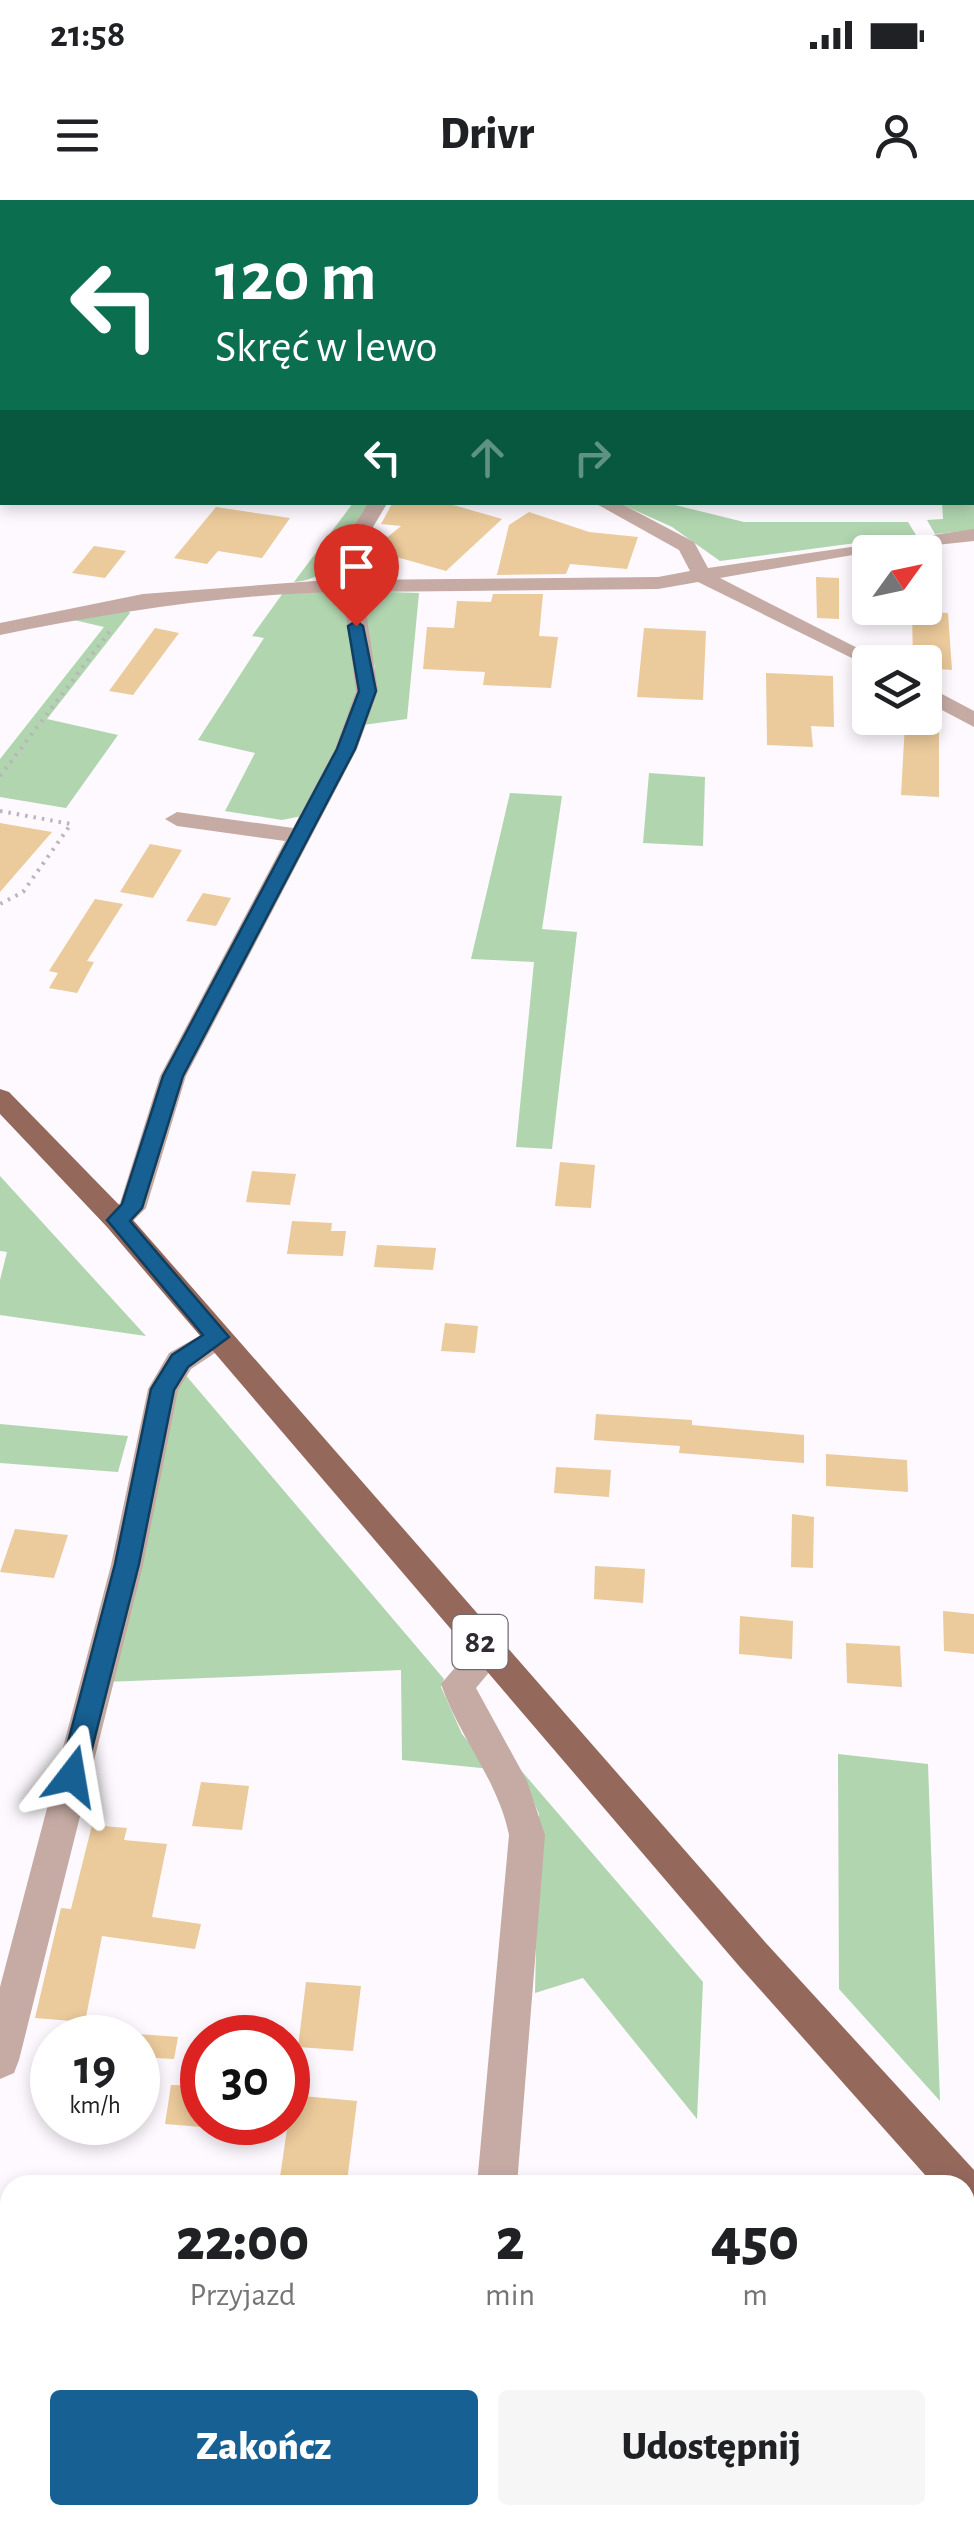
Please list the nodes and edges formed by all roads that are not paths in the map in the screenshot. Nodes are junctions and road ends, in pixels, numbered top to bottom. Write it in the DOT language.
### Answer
graph roads {
  1 [pos="377,505"];
  2 [pos="608,505"];
  3 [pos="974,535"];
  4 [pos="702,576"];
  5 [pos="345,585"];
  6 [pos="0,628"];
  7 [pos="852,651"];
  8 [pos="942,702"];
  9 [pos="974,720"];
  10 [pos="177,819"];
  11 [pos="300,836"];
  12 [pos="0,1098"];
  13 [pos="117,1220"];
  14 [pos="218,1337"];
  15 [pos="488,1652"];
  16 [pos="0,2060"];
  17 [pos="498,2175"];
  18 [pos="952,2175"];
  1 -- 5 [label="street"];
  2 -- 4 [label="street"];
  3 -- 4 [label="street"];
  4 -- 5 [label="street"];
  4 -- 7 [label="street"];
  5 -- 6 [label="street"];
  5 -- 11 [label="street"];
  8 -- 9 [label="street"];
  10 -- 11 [label="street"];
  11 -- 13 [label="street"];
  12 -- 13 [label="main road, 82"];
  13 -- 14 [label="main road, 82"];
  14 -- 15 [label="main road, 82"];
  14 -- 16 [label="street"];
  15 -- 17 [label="street"];
  15 -- 18 [label="main road, 82"];
}
